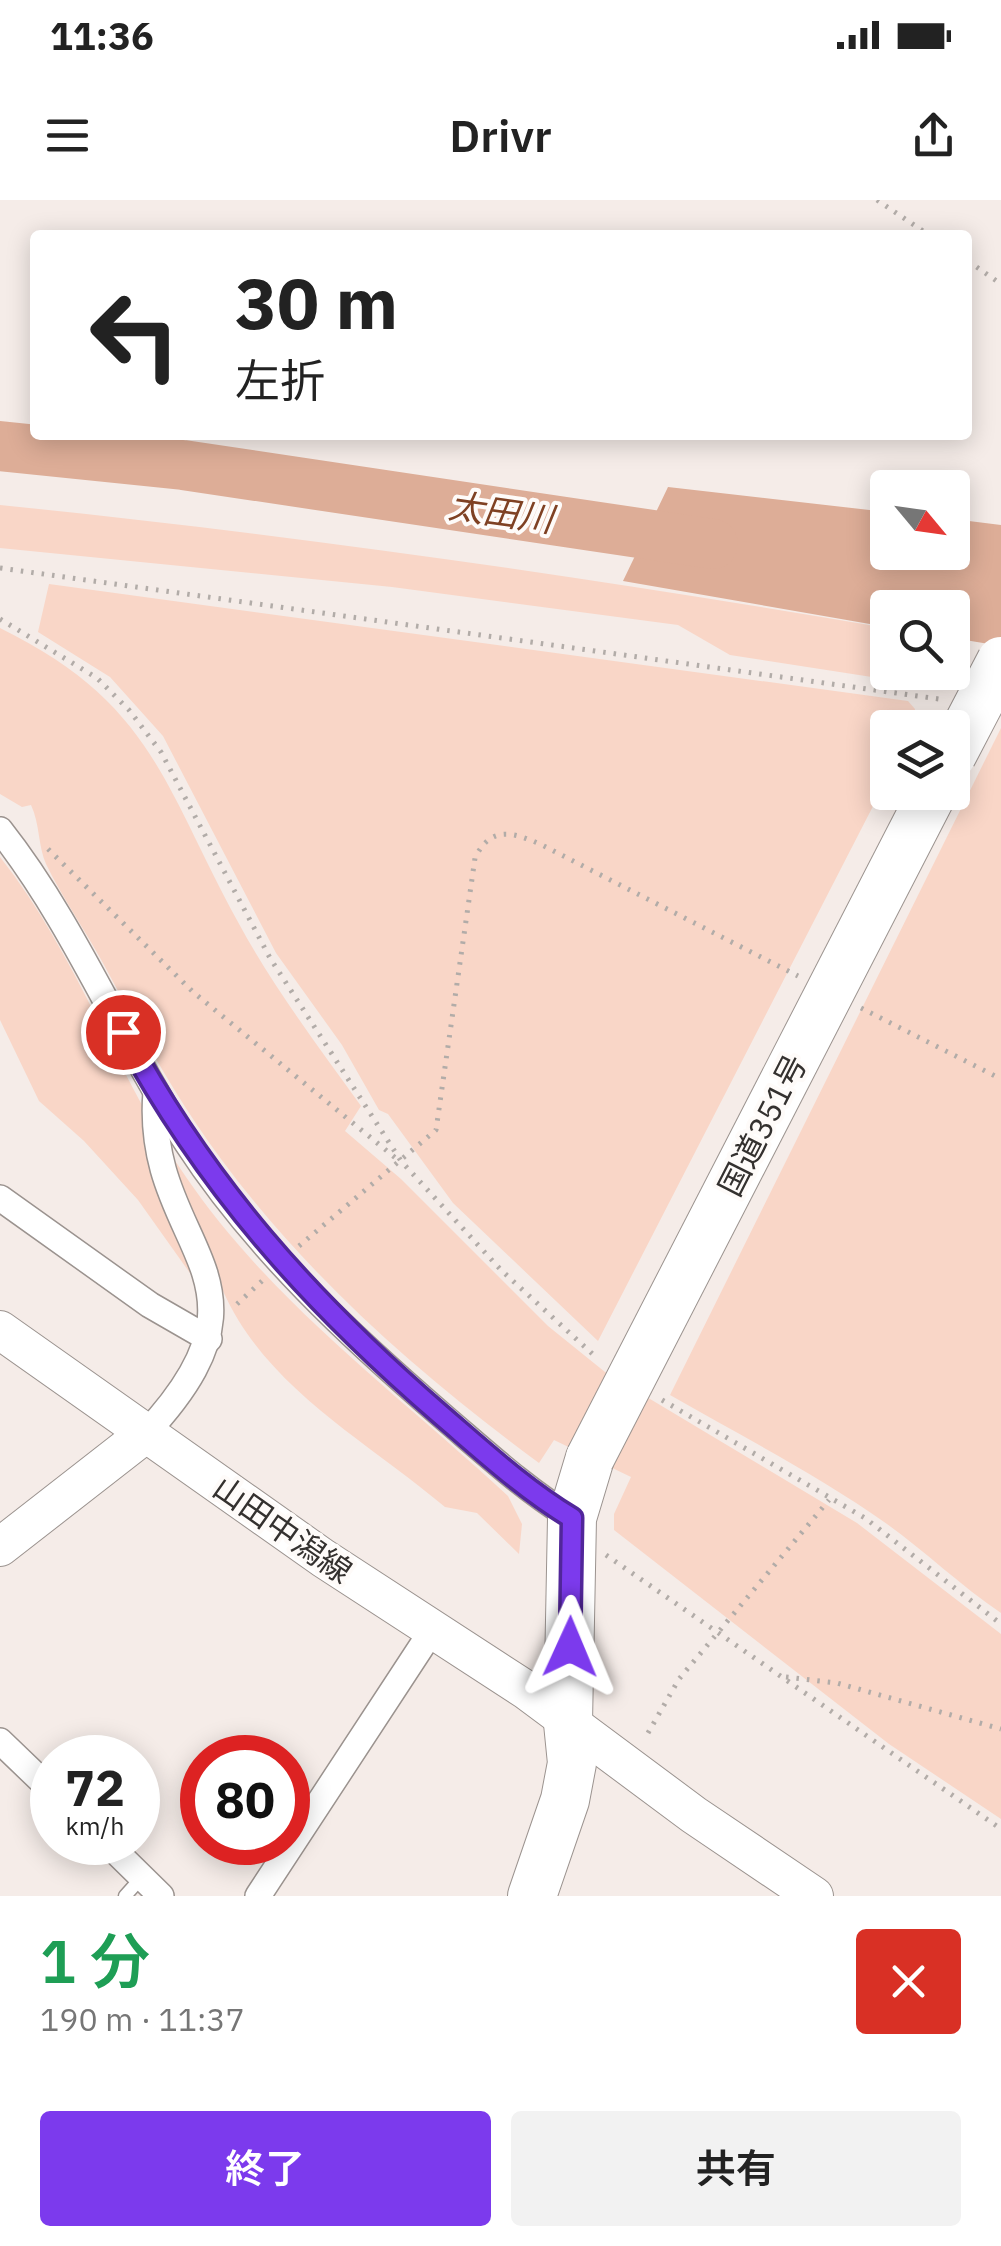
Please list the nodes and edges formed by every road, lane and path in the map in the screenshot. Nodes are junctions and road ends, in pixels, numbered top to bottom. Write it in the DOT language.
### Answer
graph roads {
  1 [pos="877,200"];
  2 [pos="921,230"];
  3 [pos="972,264"];
  4 [pos="1001,284"];
  5 [pos="0,568"];
  6 [pos="0,619"];
  7 [pos="1001,661"];
  8 [pos="954,702"];
  9 [pos="970,720"];
  10 [pos="924,810"];
  11 [pos="0,830"];
  12 [pos="42,846"];
  13 [pos="813,984"];
  14 [pos="847,1002"];
  15 [pos="1001,1079"];
  16 [pos="156,1092"];
  17 [pos="365,1100"];
  18 [pos="401,1161"];
  19 [pos="0,1198"];
  20 [pos="302,1243"];
  21 [pos="269,1274"];
  22 [pos="236,1305"];
  23 [pos="0,1330"];
  24 [pos="208,1339"];
  25 [pos="145,1434"];
  26 [pos="830,1499"];
  27 [pos="572,1518"];
  28 [pos="0,1548"];
  29 [pos="604,1554"];
  30 [pos="433,1629"];
  31 [pos="719,1632"];
  32 [pos="783,1677"];
  33 [pos="568,1723"];
  34 [pos="1001,1729"];
  35 [pos="648,1733"];
  36 [pos="0,1741"];
  37 [pos="30,1770"];
  38 [pos="1001,1829"];
  39 [pos="120,1865"];
  40 [pos="133,1887"];
  41 [pos="160,1896"];
  42 [pos="258,1896"];
  43 [pos="532,1896"];
  44 [pos="814,1896"];
  1 -- 2 [label="path"];
  3 -- 4 [label="path"];
  5 -- 8 [label="path"];
  6 -- 17 [label="path"];
  7 -- 9 [label="highway, bridge"];
  10 -- 27 [label="highway, 国道351号, bridge"];
  11 -- 16 [label="street"];
  12 -- 18 [label="path"];
  13 -- 18 [label="path"];
  14 -- 15 [label="path"];
  16 -- 24 [label="street"];
  16 -- 27 [label="street"];
  18 -- 20 [label="path"];
  19 -- 24 [label="street"];
  21 -- 22 [label="path"];
  23 -- 25 [label="main road, 山田中潟線"];
  24 -- 25 [label="street"];
  25 -- 28 [label="main road"];
  25 -- 30 [label="main road, 山田中潟線"];
  26 -- 31 [label="path"];
  27 -- 33 [label="highway, 国道351号"];
  29 -- 31 [label="path"];
  30 -- 33 [label="main road, 山田中潟線"];
  30 -- 42 [label="street"];
  31 -- 32 [label="path"];
  31 -- 35 [label="path"];
  32 -- 34 [label="path"];
  32 -- 38 [label="path"];
  33 -- 43 [label="highway, 国道351号"];
  33 -- 44 [label="main road, 山田中潟線"];
  36 -- 37 [label="street"];
  39 -- 40 [label="street"];
  40 -- 41 [label="street"];
}
